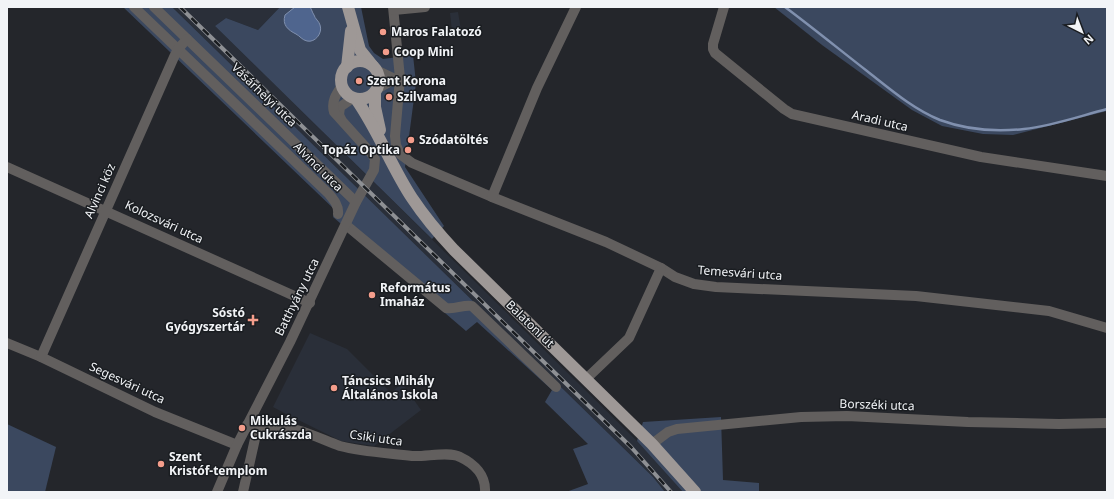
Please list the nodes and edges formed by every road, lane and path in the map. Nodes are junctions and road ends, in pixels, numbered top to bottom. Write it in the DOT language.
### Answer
graph roads {
  1 [pos="134,7"];
  2 [pos="154,7"];
  3 [pos="348,7"];
  4 [pos="424,7"];
  5 [pos="576,7"];
  6 [pos="724,7"];
  7 [pos="394,9"];
  8 [pos="352,23"];
  9 [pos="187,39"];
  10 [pos="178,49"];
  11 [pos="347,67"];
  12 [pos="374,68"];
  13 [pos="398,79"];
  14 [pos="342,86"];
  15 [pos="376,91"];
  16 [pos="355,98"];
  17 [pos="341,119"];
  18 [pos="383,142"];
  19 [pos="7,167"];
  20 [pos="1107,176"];
  21 [pos="492,197"];
  22 [pos="356,202"];
  23 [pos="106,210"];
  24 [pos="338,214"];
  25 [pos="346,225"];
  26 [pos="661,268"];
  27 [pos="310,302"];
  28 [pos="1107,328"];
  29 [pos="7,343"];
  30 [pos="41,357"];
  31 [pos="586,379"];
  32 [pos="556,386"];
  33 [pos="1107,423"];
  34 [pos="247,425"];
  35 [pos="257,430"];
  36 [pos="652,444"];
  37 [pos="236,445"];
  38 [pos="217,492"];
  39 [pos="243,492"];
  40 [pos="485,492"];
  41 [pos="695,492"];
  1 -- 10 [label="street, Alvinci utca"];
  2 -- 9 [label="street, Vásárhelyi utca"];
  3 -- 8 [label="main road"];
  4 -- 7 [label="street"];
  5 -- 21 [label="street"];
  6 -- 20 [label="street, Aradi utca"];
  7 -- 13 [label="street"];
  8 -- 11 [label="main road"];
  8 -- 12 [label="main road"];
  9 -- 10 [label="street, Alvinci köz"];
  9 -- 22 [label="street, Vásárhelyi utca"];
  10 -- 23 [label="street, Alvinci köz"];
  10 -- 24 [label="street, Alvinci utca"];
  11 -- 12 [label="main road"];
  11 -- 14 [label="main road"];
  12 -- 13 [label="street"];
  12 -- 15 [label="main road"];
  13 -- 15 [label="street"];
  13 -- 21 [label="street, Temesvári utca"];
  14 -- 16 [label="main road"];
  14 -- 17 [label="street, Batthyány utca"];
  15 -- 16 [label="main road"];
  15 -- 18 [label="main road, Balatoni út"];
  16 -- 17 [label="street"];
  16 -- 18 [label="main road, Balatoni út"];
  17 -- 22 [label="street, Batthyány utca"];
  18 -- 31 [label="main road, Balatoni út"];
  19 -- 23 [label="street, Kolozsvári utca"];
  21 -- 26 [label="street, Temesvári utca"];
  22 -- 25 [label="street, Batthyány utca"];
  23 -- 27 [label="street, Kolozsvári utca"];
  23 -- 30 [label="street, Alvinci köz"];
  25 -- 27 [label="street, Batthyány utca"];
  25 -- 32 [label="street"];
  26 -- 28 [label="street, Temesvári utca"];
  26 -- 31 [label="street"];
  27 -- 34 [label="street, Batthyány utca"];
  29 -- 30 [label="street, Segesvári utca"];
  30 -- 37 [label="street, Segesvári utca"];
  31 -- 36 [label="main road, Balatoni út"];
  33 -- 36 [label="street, Borszéki utca"];
  34 -- 35 [label="street"];
  34 -- 37 [label="street, Batthyány utca"];
  35 -- 39 [label="street"];
  35 -- 40 [label="street, Csiki utca"];
  36 -- 41 [label="main road, Balatoni út"];
  37 -- 38 [label="street, Batthyány utca"];
}
